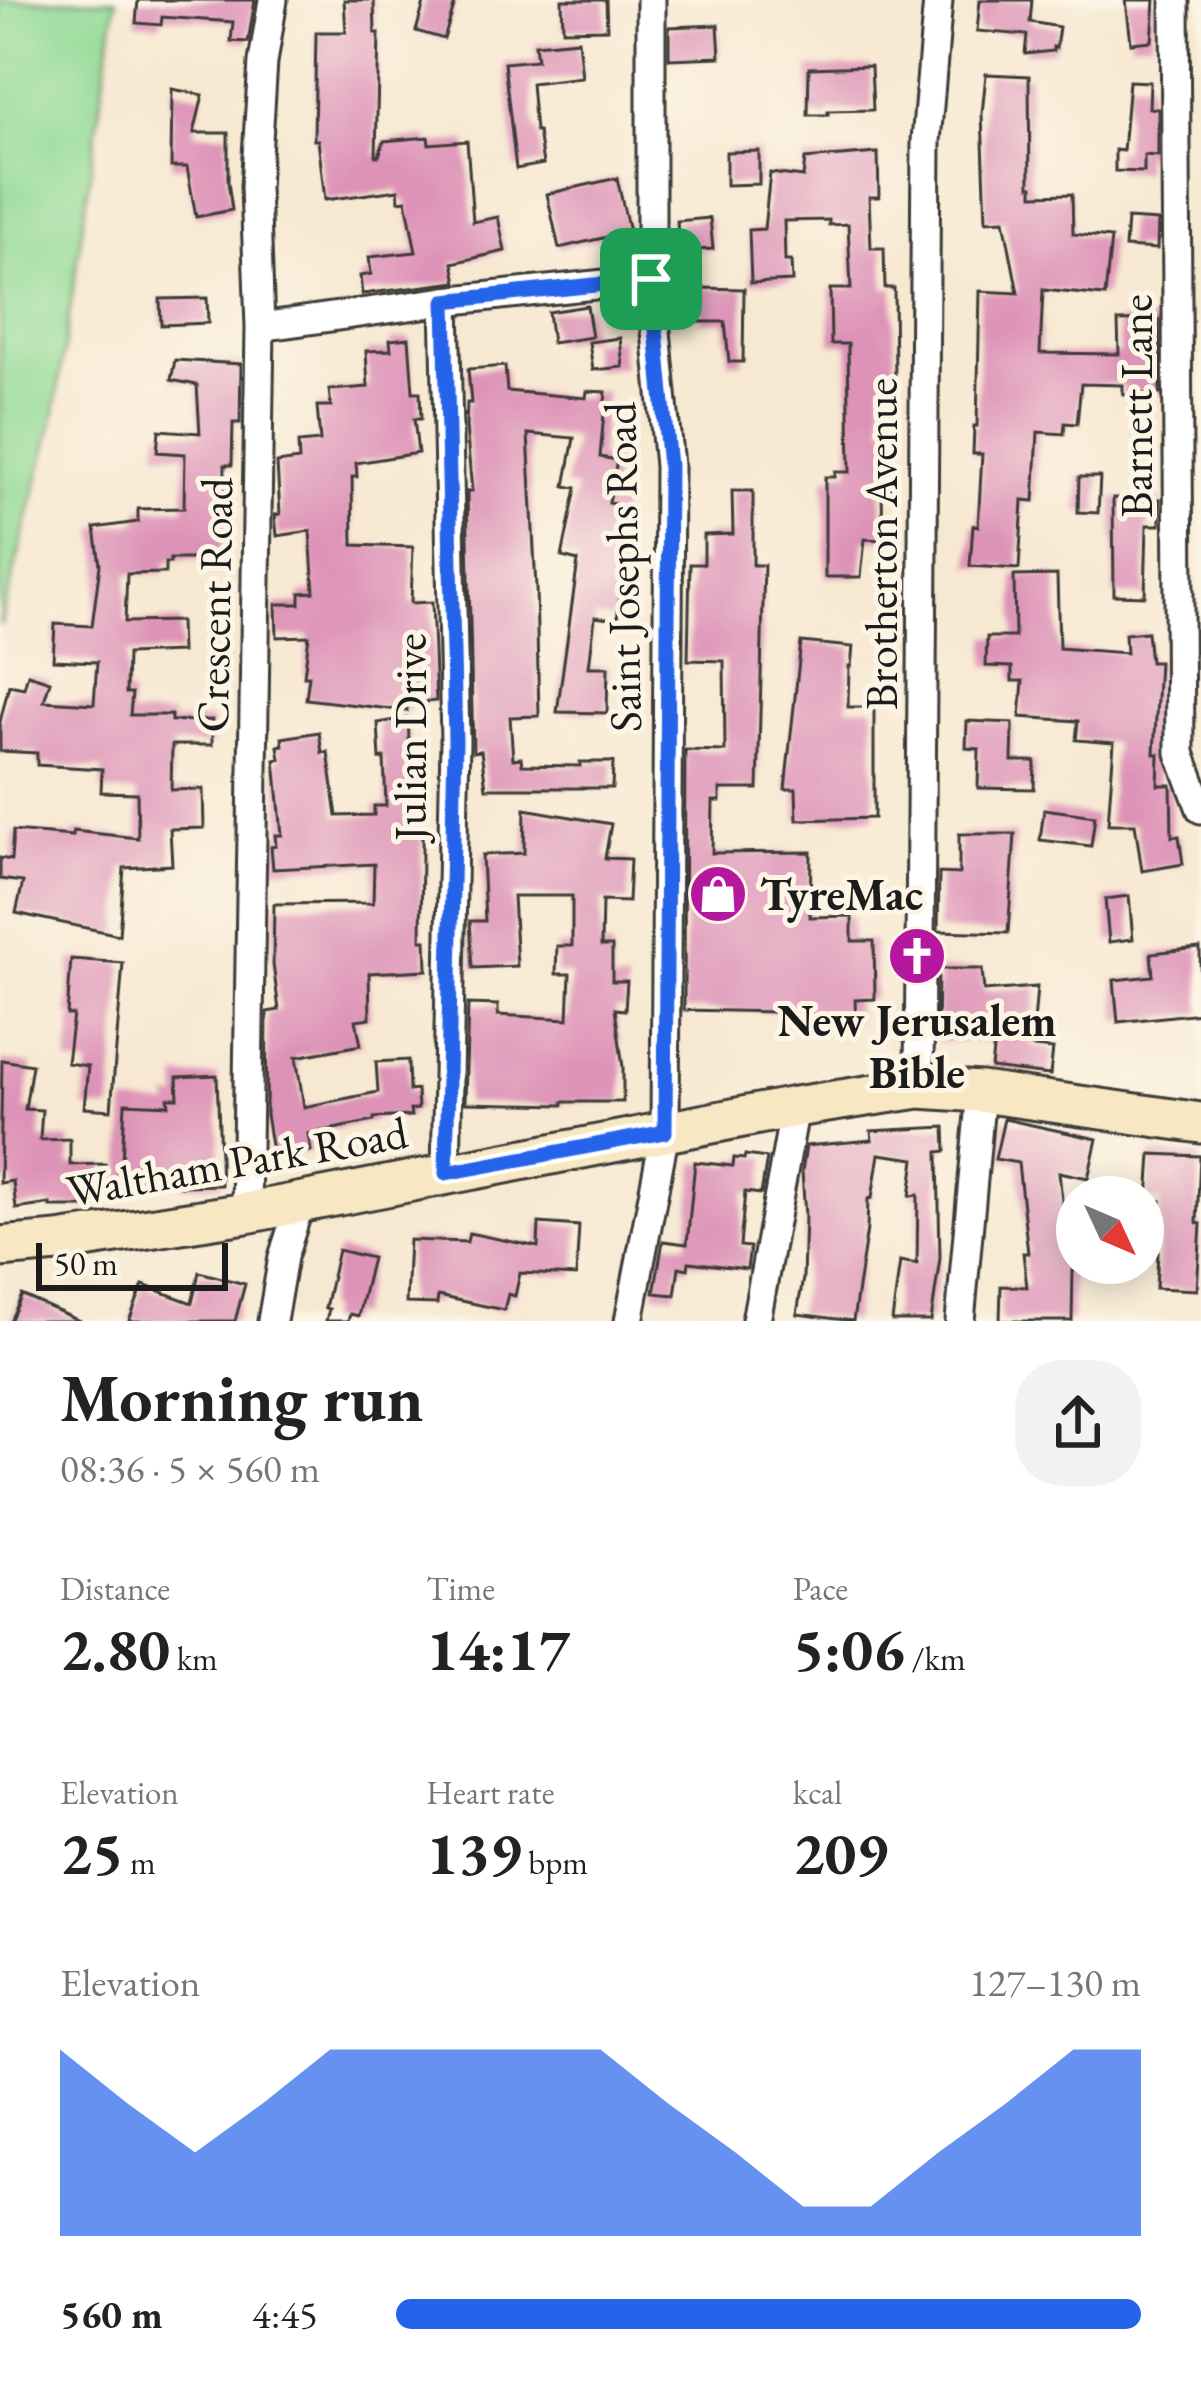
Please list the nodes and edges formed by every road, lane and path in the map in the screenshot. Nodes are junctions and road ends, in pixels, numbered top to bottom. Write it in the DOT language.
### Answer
graph roads {
  1 [pos="273,0"];
  2 [pos="651,0"];
  3 [pos="938,0"];
  4 [pos="1175,0"];
  5 [pos="651,279"];
  6 [pos="445,301"];
  7 [pos="260,327"];
  8 [pos="1201,808"];
  9 [pos="919,1088"];
  10 [pos="981,1092"];
  11 [pos="795,1107"];
  12 [pos="1201,1123"];
  13 [pos="665,1132"];
  14 [pos="446,1173"];
  15 [pos="301,1203"];
  16 [pos="246,1213"];
  17 [pos="3,1253"];
  18 [pos="272,1321"];
  19 [pos="629,1321"];
  20 [pos="756,1321"];
  21 [pos="959,1321"];
  1 -- 7 [label="street, Crescent Road"];
  2 -- 5 [label="street, Saint Josephs Road"];
  3 -- 9 [label="street, Brotherton Avenue"];
  4 -- 8 [label="street, Barnett Lane"];
  5 -- 6 [label="street"];
  5 -- 13 [label="street, Saint Josephs Road"];
  6 -- 7 [label="street"];
  6 -- 14 [label="street, Julian Drive"];
  7 -- 16 [label="street, Crescent Road"];
  9 -- 10 [label="main road, Waltham Park Road"];
  9 -- 11 [label="main road, Waltham Park Road"];
  10 -- 12 [label="main road, Waltham Park Road"];
  10 -- 21 [label="street"];
  11 -- 13 [label="main road, Waltham Park Road"];
  11 -- 20 [label="street"];
  13 -- 14 [label="main road, Waltham Park Road"];
  13 -- 19 [label="street, Saint Josephs Road"];
  14 -- 15 [label="main road, Waltham Park Road"];
  15 -- 16 [label="main road, Waltham Park Road"];
  15 -- 18 [label="street"];
  16 -- 17 [label="main road, Waltham Park Road"];
}
